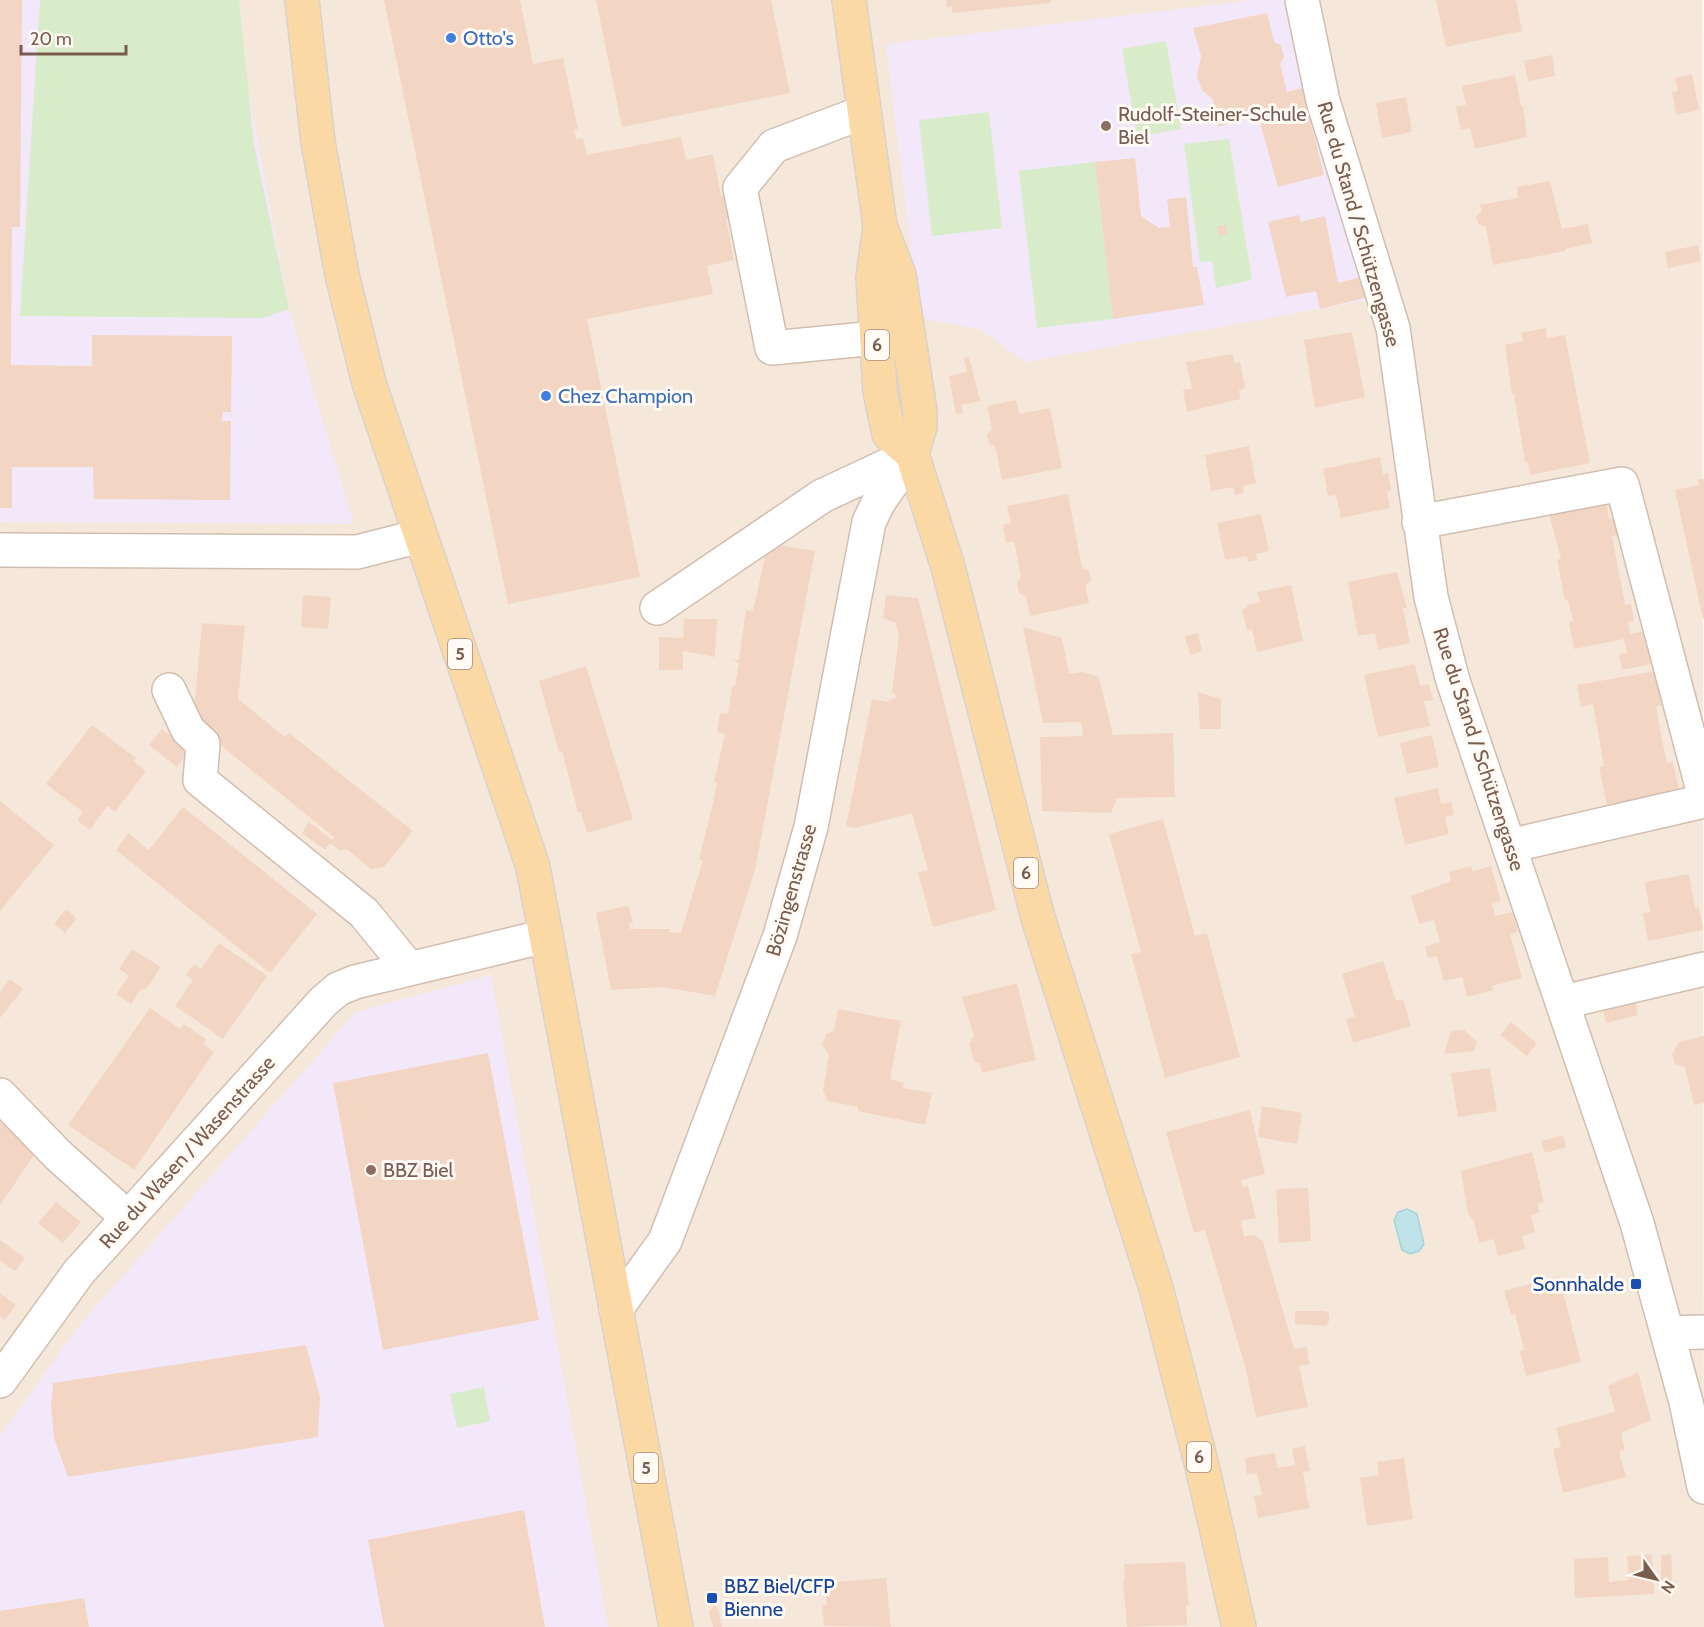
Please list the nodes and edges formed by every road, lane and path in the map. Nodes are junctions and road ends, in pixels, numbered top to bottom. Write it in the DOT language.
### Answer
graph roads {
  1 [pos="302,0"];
  2 [pos="849,0"];
  3 [pos="1302,0"];
  4 [pos="864,112"];
  5 [pos="880,226"];
  6 [pos="876,338"];
  7 [pos="912,454"];
  8 [pos="1419,522"];
  9 [pos="420,536"];
  10 [pos="0,550"];
  11 [pos="657,608"];
  12 [pos="169,690"];
  13 [pos="1704,794"];
  14 [pos="1704,801"];
  15 [pos="1509,846"];
  16 [pos="546,936"];
  17 [pos="408,967"];
  18 [pos="1704,969"];
  19 [pos="1563,1002"];
  20 [pos="0,1095"];
  21 [pos="128,1218"];
  22 [pos="616,1309"];
  23 [pos="1704,1332"];
  24 [pos="1668,1333"];
  25 [pos="0,1381"];
  26 [pos="1704,1487"];
  27 [pos="676,1627"];
  28 [pos="1239,1627"];
  1 -- 9 [label="main road, 5"];
  2 -- 4 [label="main road, 6"];
  3 -- 8 [label="street, Rue du Stand / Schützengasse"];
  4 -- 5 [label="main road, 6"];
  4 -- 6 [label="street"];
  5 -- 6 [label="main road, 6"];
  5 -- 7 [label="main road, 6"];
  6 -- 7 [label="main road, 6"];
  7 -- 11 [label="street"];
  7 -- 22 [label="street, Bözingenstrasse"];
  7 -- 28 [label="main road, 6"];
  8 -- 13 [label="street"];
  8 -- 15 [label="street, Rue du Stand / Schützengasse"];
  9 -- 10 [label="street"];
  9 -- 16 [label="main road, 5"];
  12 -- 17 [label="street"];
  14 -- 15 [label="street"];
  15 -- 19 [label="street, Rue du Stand / Schützengasse"];
  16 -- 17 [label="street, Rue du Wasen / Wasenstrasse"];
  16 -- 22 [label="main road, 5"];
  17 -- 21 [label="street, Rue du Wasen / Wasenstrasse"];
  18 -- 19 [label="street"];
  19 -- 24 [label="street, Rue du Stand / Schützengasse"];
  20 -- 21 [label="street"];
  21 -- 25 [label="street, Rue du Wasen / Wasenstrasse"];
  22 -- 27 [label="main road, 5"];
  23 -- 24 [label="street"];
  24 -- 26 [label="street, Rue du Stand / Schützengasse"];
}
